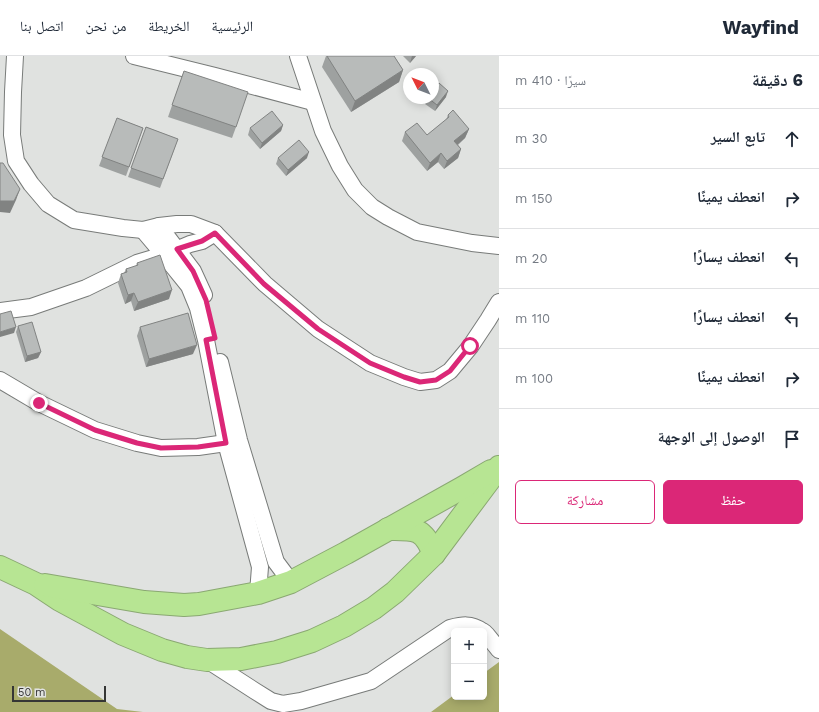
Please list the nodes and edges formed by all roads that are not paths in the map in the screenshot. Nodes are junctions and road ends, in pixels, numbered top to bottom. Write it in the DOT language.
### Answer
graph roads {
  1 [pos="15,56"];
  2 [pos="134,56"];
  3 [pos="298,56"];
  4 [pos="314,102"];
  5 [pos="159,226"];
  6 [pos="143,230"];
  7 [pos="215,233"];
  8 [pos="499,246"];
  9 [pos="171,252"];
  10 [pos="499,302"];
  11 [pos="0,311"];
  12 [pos="0,380"];
  13 [pos="232,442"];
  14 [pos="499,466"];
  15 [pos="388,529"];
  16 [pos="434,554"];
  17 [pos="276,562"];
  18 [pos="260,567"];
  19 [pos="0,568"];
  20 [pos="291,582"];
  21 [pos="36,584"];
  22 [pos="258,592"];
  23 [pos="144,602"];
  24 [pos="478,628"];
  25 [pos="123,634"];
  26 [pos="487,635"];
  27 [pos="499,650"];
  28 [pos="207,660"];
  29 [pos="280,708"];
  1 -- 6 [label="street"];
  2 -- 4 [label="street"];
  3 -- 4 [label="street"];
  4 -- 8 [label="street"];
  5 -- 6 [label="street"];
  5 -- 7 [label="street"];
  5 -- 9 [label="street"];
  6 -- 9 [label="street"];
  7 -- 9 [label="street"];
  7 -- 10 [label="street"];
  9 -- 11 [label="street"];
  9 -- 13 [label="street"];
  12 -- 13 [label="street"];
  13 -- 17 [label="street"];
  13 -- 18 [label="street"];
  14 -- 15 [label="highway"];
  14 -- 16 [label="highway"];
  15 -- 16 [label="highway"];
  15 -- 20 [label="highway"];
  16 -- 28 [label="highway"];
  17 -- 18 [label="street"];
  17 -- 20 [label="street"];
  18 -- 22 [label="street"];
  19 -- 21 [label="highway"];
  20 -- 22 [label="highway"];
  21 -- 23 [label="highway"];
  21 -- 25 [label="highway"];
  22 -- 23 [label="highway"];
  23 -- 25 [label="highway"];
  24 -- 29 [label="street"];
  25 -- 28 [label="highway"];
  26 -- 27 [label="street"];
  28 -- 29 [label="street"];
}
